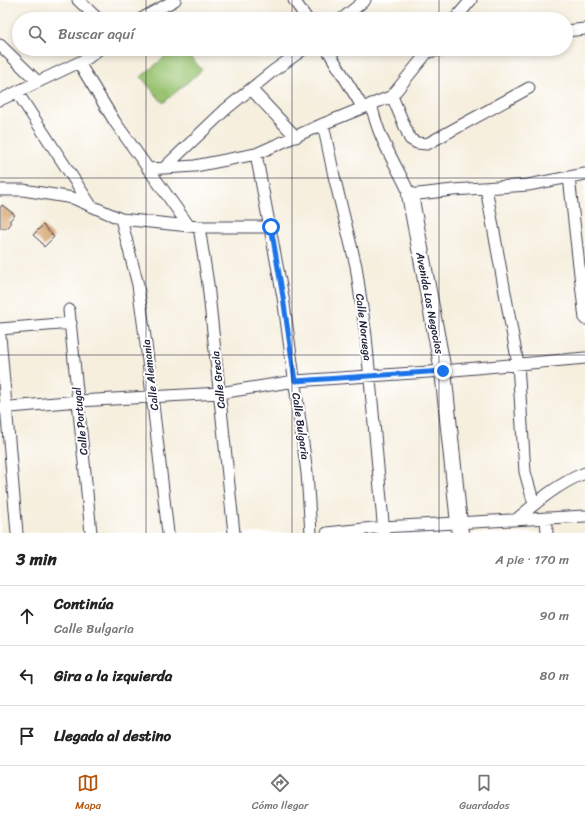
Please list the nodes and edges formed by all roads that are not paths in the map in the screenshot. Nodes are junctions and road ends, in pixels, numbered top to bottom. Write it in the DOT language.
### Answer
graph roads {
  1 [pos="78,0"];
  2 [pos="175,0"];
  3 [pos="294,0"];
  4 [pos="365,0"];
  5 [pos="471,0"];
  6 [pos="91,12"];
  7 [pos="154,12"];
  8 [pos="302,12"];
  9 [pos="350,12"];
  10 [pos="461,12"];
  11 [pos="585,29"];
  12 [pos="573,30"];
  13 [pos="0,45"];
  14 [pos="90,56"];
  15 [pos="294,56"];
  16 [pos="332,56"];
  17 [pos="424,56"];
  18 [pos="79,63"];
  19 [pos="38,82"];
  20 [pos="529,88"];
  21 [pos="251,89"];
  22 [pos="17,92"];
  23 [pos="392,96"];
  24 [pos="0,100"];
  25 [pos="367,106"];
  26 [pos="323,124"];
  27 [pos="296,137"];
  28 [pos="256,154"];
  29 [pos="164,168"];
  30 [pos="148,169"];
  31 [pos="585,174"];
  32 [pos="569,177"];
  33 [pos="486,188"];
  34 [pos="0,190"];
  35 [pos="410,195"];
  36 [pos="90,205"];
  37 [pos="122,218"];
  38 [pos="194,227"];
  39 [pos="271,227"];
  40 [pos="70,310"];
  41 [pos="585,319"];
  42 [pos="71,323"];
  43 [pos="0,329"];
  44 [pos="0,336"];
  45 [pos="585,358"];
  46 [pos="518,364"];
  47 [pos="443,371"];
  48 [pos="370,375"];
  49 [pos="295,381"];
  50 [pos="220,393"];
  51 [pos="152,397"];
  52 [pos="78,401"];
  53 [pos="3,408"];
  54 [pos="585,473"];
  55 [pos="534,504"];
  56 [pos="585,516"];
  57 [pos="546,518"];
  58 [pos="517,519"];
  59 [pos="460,528"];
  60 [pos="384,530"];
  61 [pos="17,533"];
  62 [pos="91,533"];
  63 [pos="168,533"];
  64 [pos="234,533"];
  65 [pos="311,533"];
  66 [pos="327,533"];
  67 [pos="548,533"];
  1 -- 6 [label="street"];
  2 -- 7 [label="street"];
  3 -- 8 [label="street"];
  4 -- 9 [label="street"];
  5 -- 10 [label="street"];
  11 -- 12 [label="street"];
  13 -- 19 [label="street"];
  14 -- 18 [label="street"];
  15 -- 21 [label="street"];
  16 -- 25 [label="street, Avenida Los Negocios"];
  17 -- 23 [label="street"];
  18 -- 19 [label="street"];
  18 -- 30 [label="street"];
  19 -- 22 [label="street"];
  20 -- 23 [label="street"];
  21 -- 27 [label="street"];
  21 -- 29 [label="street"];
  22 -- 24 [label="street"];
  22 -- 36 [label="street"];
  23 -- 25 [label="street"];
  25 -- 26 [label="street"];
  25 -- 35 [label="street, Avenida Los Negocios"];
  26 -- 27 [label="street"];
  26 -- 48 [label="street, Calle Noruega"];
  27 -- 28 [label="street"];
  28 -- 29 [label="street"];
  28 -- 39 [label="street, Calle Bulgaria"];
  29 -- 30 [label="street"];
  30 -- 38 [label="street"];
  31 -- 32 [label="street"];
  32 -- 33 [label="street"];
  32 -- 41 [label="street"];
  33 -- 35 [label="street"];
  33 -- 46 [label="street"];
  34 -- 36 [label="street"];
  35 -- 47 [label="street, Avenida Los Negocios"];
  36 -- 37 [label="street"];
  37 -- 38 [label="street"];
  37 -- 51 [label="street, Calle Alemania"];
  38 -- 39 [label="street"];
  38 -- 50 [label="street, Calle Grecia"];
  39 -- 49 [label="street, Calle Bulgaria"];
  40 -- 42 [label="street, Calle Portugal"];
  42 -- 43 [label="street"];
  42 -- 52 [label="street, Calle Portugal"];
  44 -- 53 [label="street"];
  45 -- 46 [label="street"];
  46 -- 47 [label="street"];
  46 -- 55 [label="street"];
  47 -- 48 [label="street"];
  47 -- 59 [label="street, Avenida Los Negocios"];
  48 -- 49 [label="street"];
  48 -- 60 [label="street, Calle Noruega"];
  49 -- 50 [label="street"];
  49 -- 65 [label="street, Calle Bulgaria"];
  50 -- 51 [label="street"];
  50 -- 64 [label="street, Calle Grecia"];
  51 -- 52 [label="street"];
  51 -- 63 [label="street, Calle Alemania"];
  52 -- 53 [label="street"];
  52 -- 62 [label="street, Calle Portugal"];
  53 -- 61 [label="street"];
  54 -- 55 [label="street"];
  55 -- 58 [label="street"];
  56 -- 57 [label="street"];
  57 -- 58 [label="street"];
  57 -- 67 [label="street"];
  58 -- 59 [label="street"];
  59 -- 60 [label="street"];
  60 -- 66 [label="street"];
}
